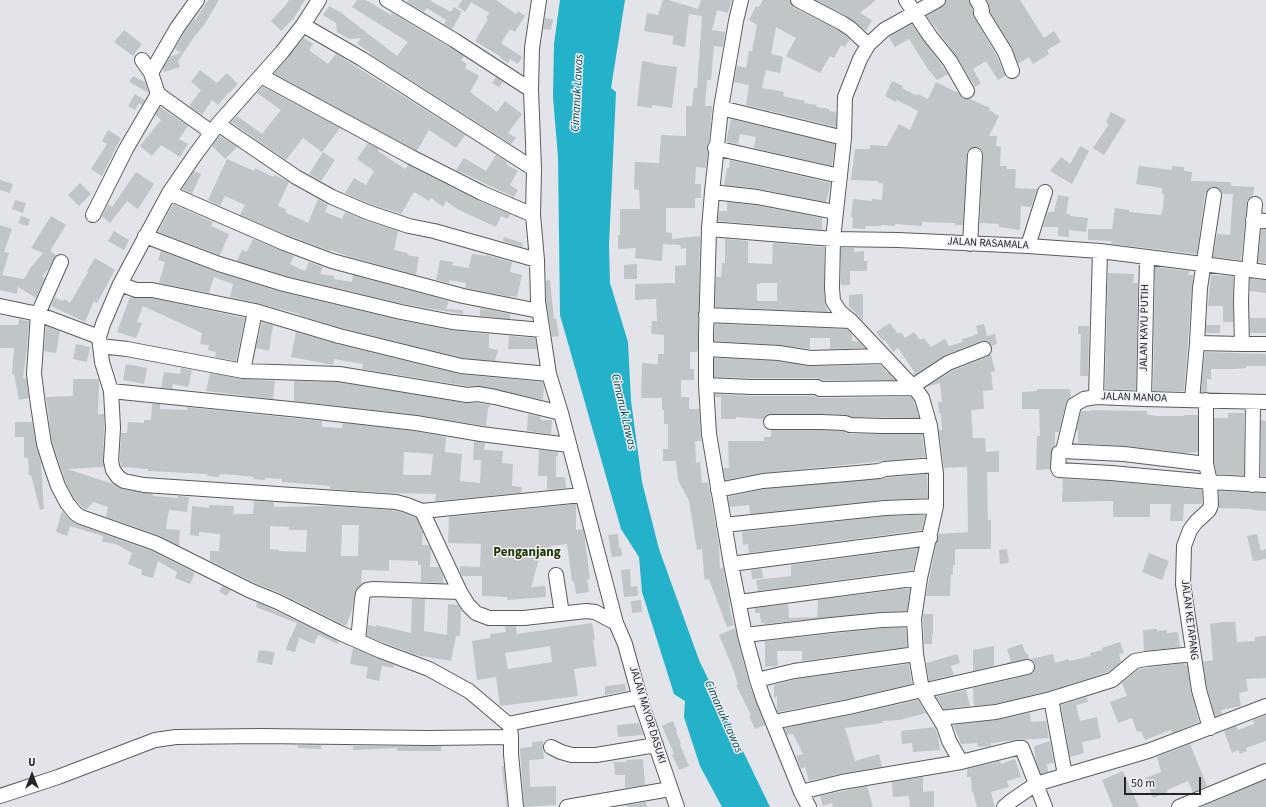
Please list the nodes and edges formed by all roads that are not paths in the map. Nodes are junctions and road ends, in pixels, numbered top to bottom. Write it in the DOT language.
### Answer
graph roads {
  1 [pos="197,0"];
  2 [pos="319,0"];
  3 [pos="387,0"];
  4 [pos="539,0"];
  5 [pos="741,0"];
  6 [pos="798,0"];
  7 [pos="906,0"];
  8 [pos="938,0"];
  9 [pos="977,0"];
  10 [pos="915,12"];
  11 [pos="303,24"];
  12 [pos="868,45"];
  13 [pos="142,60"];
  14 [pos="1012,71"];
  15 [pos="151,74"];
  16 [pos="261,76"];
  17 [pos="531,90"];
  18 [pos="967,91"];
  19 [pos="158,94"];
  20 [pos="721,108"];
  21 [pos="214,128"];
  22 [pos="844,138"];
  23 [pos="715,148"];
  24 [pos="975,155"];
  25 [pos="534,169"];
  26 [pos="840,176"];
  27 [pos="712,192"];
  28 [pos="1045,192"];
  29 [pos="169,193"];
  30 [pos="1214,195"];
  31 [pos="1255,204"];
  32 [pos="835,212"];
  33 [pos="93,215"];
  34 [pos="533,215"];
  35 [pos="1260,221"];
  36 [pos="709,229"];
  37 [pos="146,236"];
  38 [pos="833,239"];
  39 [pos="970,244"];
  40 [pos="1028,246"];
  41 [pos="1100,251"];
  42 [pos="1147,257"];
  43 [pos="537,260"];
  44 [pos="61,262"];
  45 [pos="1204,264"];
  46 [pos="1246,270"];
  47 [pos="1266,272"];
  48 [pos="120,284"];
  49 [pos="0,306"];
  50 [pos="255,311"];
  51 [pos="539,311"];
  52 [pos="38,314"];
  53 [pos="706,315"];
  54 [pos="851,322"];
  55 [pos="542,330"];
  56 [pos="100,342"];
  57 [pos="1198,343"];
  58 [pos="1242,344"];
  59 [pos="1266,344"];
  60 [pos="706,349"];
  61 [pos="984,350"];
  62 [pos="883,356"];
  63 [pos="243,372"];
  64 [pos="549,374"];
  65 [pos="706,385"];
  66 [pos="914,387"];
  67 [pos="111,391"];
  68 [pos="1096,396"];
  69 [pos="1144,399"];
  70 [pos="1199,400"];
  71 [pos="1259,402"];
  72 [pos="561,413"];
  73 [pos="771,422"];
  74 [pos="930,426"];
  75 [pos="569,445"];
  76 [pos="1064,452"];
  77 [pos="1124,454"];
  78 [pos="1206,464"];
  79 [pos="935,465"];
  80 [pos="1111,473"];
  81 [pos="1210,482"];
  82 [pos="1252,485"];
  83 [pos="1266,485"];
  84 [pos="718,490"];
  85 [pos="582,495"];
  86 [pos="936,506"];
  87 [pos="422,511"];
  88 [pos="724,525"];
  89 [pos="930,538"];
  90 [pos="731,564"];
  91 [pos="556,576"];
  92 [pos="920,578"];
  93 [pos="460,592"];
  94 [pos="739,602"];
  95 [pos="562,614"];
  96 [pos="914,619"];
  97 [pos="616,623"];
  98 [pos="745,635"];
  99 [pos="358,641"];
  100 [pos="916,654"];
  101 [pos="1193,654"];
  102 [pos="1027,667"];
  103 [pos="757,680"];
  104 [pos="922,690"];
  105 [pos="641,699"];
  106 [pos="1051,699"];
  107 [pos="1266,706"];
  108 [pos="939,718"];
  109 [pos="772,722"];
  110 [pos="1210,728"];
  111 [pos="510,730"];
  112 [pos="656,744"];
  113 [pos="551,747"];
  114 [pos="961,762"];
  115 [pos="1266,770"];
  116 [pos="1065,775"];
  117 [pos="1036,784"];
  118 [pos="670,789"];
  119 [pos="801,792"];
  120 [pos="0,796"];
  121 [pos="1202,802"];
  122 [pos="516,807"];
  123 [pos="567,807"];
  124 [pos="677,807"];
  125 [pos="809,807"];
  126 [pos="1004,807"];
  127 [pos="1045,807"];
  128 [pos="1179,807"];
  1 -- 15 [label="street"];
  2 -- 11 [label="street"];
  3 -- 17 [label="street"];
  4 -- 17 [label="street, JALAN MAYOR DASUKI"];
  5 -- 20 [label="street"];
  6 -- 12 [label="street"];
  7 -- 10 [label="street"];
  8 -- 10 [label="street"];
  9 -- 14 [label="street"];
  10 -- 12 [label="street"];
  10 -- 18 [label="street"];
  11 -- 16 [label="street"];
  11 -- 25 [label="street"];
  12 -- 22 [label="street"];
  13 -- 15 [label="street"];
  15 -- 19 [label="street"];
  16 -- 21 [label="street"];
  16 -- 34 [label="street"];
  17 -- 25 [label="street, JALAN MAYOR DASUKI"];
  19 -- 21 [label="street"];
  19 -- 33 [label="street"];
  20 -- 22 [label="street"];
  20 -- 23 [label="street"];
  21 -- 29 [label="street"];
  21 -- 43 [label="street"];
  22 -- 26 [label="street"];
  23 -- 26 [label="street"];
  23 -- 27 [label="street"];
  24 -- 39 [label="street"];
  25 -- 34 [label="street, JALAN MAYOR DASUKI"];
  26 -- 32 [label="street"];
  27 -- 32 [label="street"];
  27 -- 36 [label="street"];
  28 -- 40 [label="street"];
  29 -- 37 [label="street"];
  29 -- 51 [label="street"];
  30 -- 45 [label="street, JALAN KETAPANG"];
  31 -- 35 [label="street"];
  32 -- 38 [label="street"];
  34 -- 43 [label="street, JALAN MAYOR DASUKI"];
  35 -- 46 [label="street"];
  36 -- 38 [label="street, JALAN RASAMALA"];
  36 -- 53 [label="street"];
  37 -- 48 [label="street"];
  37 -- 55 [label="street"];
  38 -- 39 [label="street, JALAN RASAMALA"];
  38 -- 54 [label="street"];
  39 -- 40 [label="street, JALAN RASAMALA"];
  40 -- 41 [label="street, JALAN RASAMALA"];
  41 -- 42 [label="street, JALAN RASAMALA"];
  41 -- 68 [label="street"];
  42 -- 45 [label="street, JALAN RASAMALA"];
  42 -- 69 [label="street, JALAN KAYU PUTIH"];
  43 -- 51 [label="street, JALAN MAYOR DASUKI"];
  44 -- 52 [label="street"];
  45 -- 46 [label="street, JALAN RASAMALA"];
  45 -- 57 [label="street, JALAN KETAPANG"];
  46 -- 47 [label="street, JALAN RASAMALA"];
  46 -- 58 [label="street"];
  48 -- 50 [label="street"];
  48 -- 56 [label="street"];
  49 -- 52 [label="street"];
  50 -- 63 [label="street"];
  50 -- 64 [label="street"];
  51 -- 55 [label="street, JALAN MAYOR DASUKI"];
  52 -- 56 [label="street"];
  52 -- 99 [label="street"];
  53 -- 54 [label="street"];
  53 -- 60 [label="street"];
  54 -- 62 [label="street"];
  55 -- 64 [label="street, JALAN MAYOR DASUKI"];
  56 -- 63 [label="street"];
  56 -- 67 [label="street"];
  57 -- 58 [label="street"];
  57 -- 70 [label="street, JALAN KETAPANG"];
  58 -- 59 [label="street"];
  60 -- 62 [label="street"];
  60 -- 65 [label="street"];
  61 -- 66 [label="street"];
  62 -- 66 [label="street"];
  63 -- 72 [label="street"];
  64 -- 72 [label="street, JALAN MAYOR DASUKI"];
  65 -- 66 [label="street"];
  65 -- 84 [label="street"];
  66 -- 74 [label="street"];
  67 -- 75 [label="street"];
  67 -- 87 [label="street"];
  68 -- 69 [label="street, JALAN MANOA"];
  68 -- 76 [label="street, JALAN MANOA"];
  69 -- 70 [label="street, JALAN MANOA"];
  70 -- 71 [label="street, JALAN MANOA"];
  70 -- 78 [label="street, JALAN KETAPANG"];
  71 -- 82 [label="street"];
  72 -- 75 [label="street, JALAN MAYOR DASUKI"];
  73 -- 74 [label="street"];
  74 -- 79 [label="street"];
  75 -- 85 [label="street, JALAN MAYOR DASUKI"];
  76 -- 77 [label="street"];
  76 -- 80 [label="street"];
  77 -- 78 [label="street"];
  77 -- 80 [label="street"];
  78 -- 81 [label="street, JALAN KETAPANG"];
  79 -- 84 [label="street"];
  79 -- 86 [label="street"];
  80 -- 81 [label="street"];
  81 -- 82 [label="street"];
  81 -- 101 [label="street, JALAN KETAPANG"];
  82 -- 83 [label="street"];
  84 -- 88 [label="street"];
  85 -- 87 [label="street"];
  85 -- 97 [label="street, JALAN MAYOR DASUKI"];
  86 -- 88 [label="street"];
  86 -- 89 [label="street"];
  87 -- 93 [label="street"];
  88 -- 90 [label="street"];
  89 -- 90 [label="street"];
  89 -- 92 [label="street"];
  90 -- 94 [label="street"];
  91 -- 95 [label="street"];
  92 -- 94 [label="street"];
  92 -- 96 [label="street"];
  93 -- 95 [label="street"];
  93 -- 99 [label="street"];
  94 -- 98 [label="street"];
  95 -- 97 [label="street"];
  96 -- 98 [label="street"];
  96 -- 100 [label="street"];
  97 -- 105 [label="street, JALAN MAYOR DASUKI"];
  98 -- 103 [label="street"];
  99 -- 111 [label="street"];
  100 -- 103 [label="street"];
  100 -- 104 [label="street"];
  101 -- 106 [label="street"];
  101 -- 110 [label="street, JALAN KETAPANG"];
  102 -- 104 [label="street"];
  103 -- 109 [label="street"];
  104 -- 108 [label="street"];
  104 -- 109 [label="street"];
  105 -- 111 [label="street"];
  105 -- 112 [label="street, JALAN MAYOR DASUKI"];
  106 -- 108 [label="street"];
  106 -- 116 [label="street"];
  107 -- 110 [label="street"];
  108 -- 114 [label="street"];
  109 -- 119 [label="street"];
  110 -- 116 [label="street"];
  111 -- 120 [label="street"];
  111 -- 122 [label="street"];
  112 -- 113 [label="street"];
  112 -- 118 [label="street, JALAN MAYOR DASUKI"];
  114 -- 117 [label="street"];
  114 -- 119 [label="street"];
  115 -- 121 [label="street"];
  116 -- 117 [label="street"];
  117 -- 126 [label="street"];
  117 -- 127 [label="street"];
  118 -- 123 [label="street"];
  118 -- 124 [label="street, JALAN MAYOR DASUKI"];
  119 -- 125 [label="street"];
  121 -- 128 [label="street"];
}
